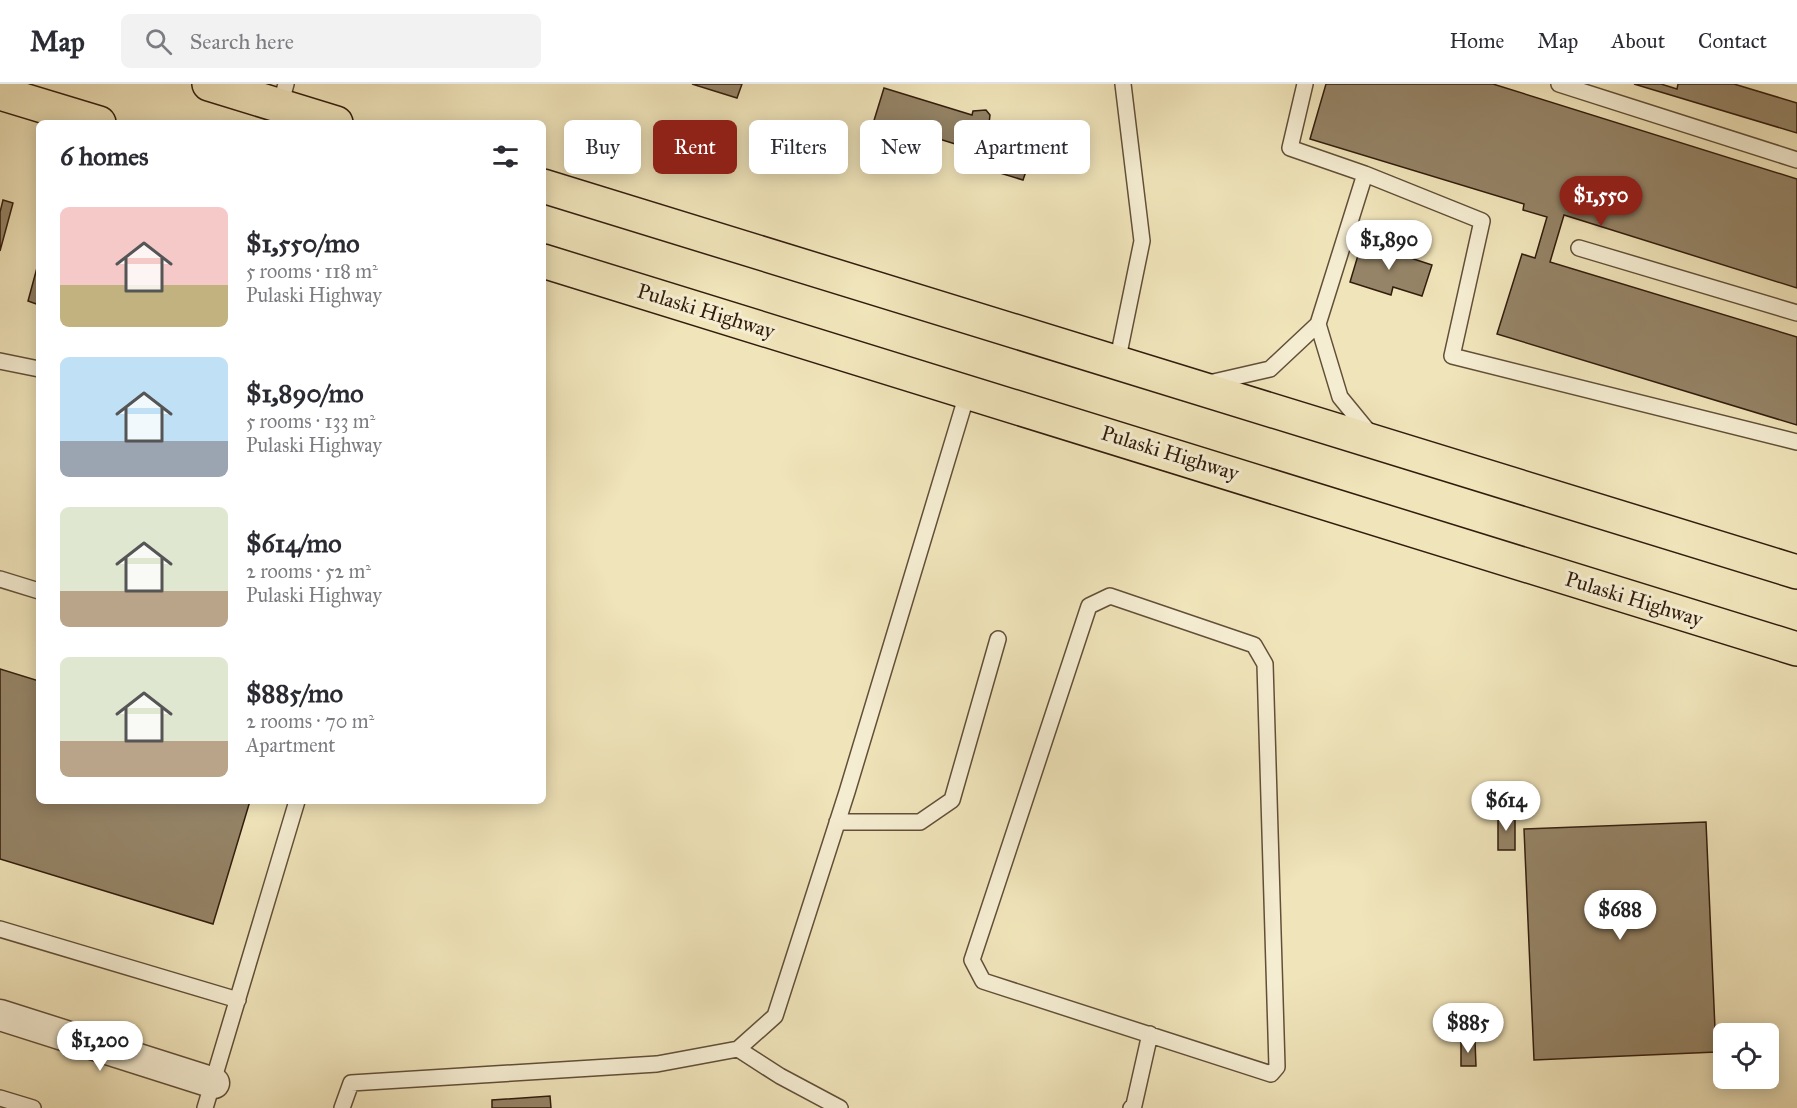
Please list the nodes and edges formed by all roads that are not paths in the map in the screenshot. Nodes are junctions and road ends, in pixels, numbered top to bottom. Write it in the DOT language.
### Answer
graph roads {
  1 [pos="209,84"];
  2 [pos="1123,84"];
  3 [pos="1305,84"];
  4 [pos="1559,84"];
  5 [pos="0,93"];
  6 [pos="283,95"];
  7 [pos="89,120"];
  8 [pos="330,120"];
  9 [pos="1797,160"];
  10 [pos="1365,174"];
  11 [pos="546,187"];
  12 [pos="1579,248"];
  13 [pos="546,262"];
  14 [pos="1797,313"];
  15 [pos="1318,324"];
  16 [pos="0,361"];
  17 [pos="1117,363"];
  18 [pos="36,368"];
  19 [pos="1194,387"];
  20 [pos="968,391"];
  21 [pos="1797,442"];
  22 [pos="1378,444"];
  23 [pos="1797,572"];
  24 [pos="0,579"];
  25 [pos="36,590"];
  26 [pos="998,639"];
  27 [pos="1797,649"];
  28 [pos="296,804"];
  29 [pos="837,822"];
  30 [pos="0,929"];
  31 [pos="238,1000"];
  32 [pos="0,1015"];
  33 [pos="1150,1034"];
  34 [pos="738,1049"];
  35 [pos="209,1096"];
  36 [pos="0,1098"];
  37 [pos="33,1108"];
  38 [pos="342,1108"];
  39 [pos="840,1108"];
  40 [pos="1131,1108"];
  1 -- 6 [label="highway"];
  2 -- 17 [label="lane"];
  3 -- 10 [label="lane"];
  4 -- 9 [label="lane"];
  5 -- 7 [label="highway"];
  6 -- 8 [label="highway"];
  10 -- 15 [label="lane"];
  10 -- 21 [label="lane"];
  11 -- 17 [label="highway"];
  12 -- 14 [label="lane"];
  13 -- 20 [label="highway, Pulaski Highway"];
  15 -- 19 [label="lane"];
  15 -- 22 [label="lane"];
  16 -- 18 [label="lane"];
  17 -- 19 [label="highway"];
  19 -- 22 [label="highway"];
  20 -- 27 [label="highway, Pulaski Highway"];
  20 -- 29 [label="lane"];
  22 -- 23 [label="highway"];
  24 -- 25 [label="lane"];
  26 -- 29 [label="lane"];
  28 -- 31 [label="lane"];
  29 -- 34 [label="lane"];
  30 -- 31 [label="lane"];
  31 -- 35 [label="lane"];
  32 -- 35 [label="street"];
  33 -- 33 [label="lane"];
  33 -- 40 [label="lane"];
  34 -- 38 [label="lane"];
  34 -- 39 [label="lane"];
  36 -- 37 [label="lane"];
}
